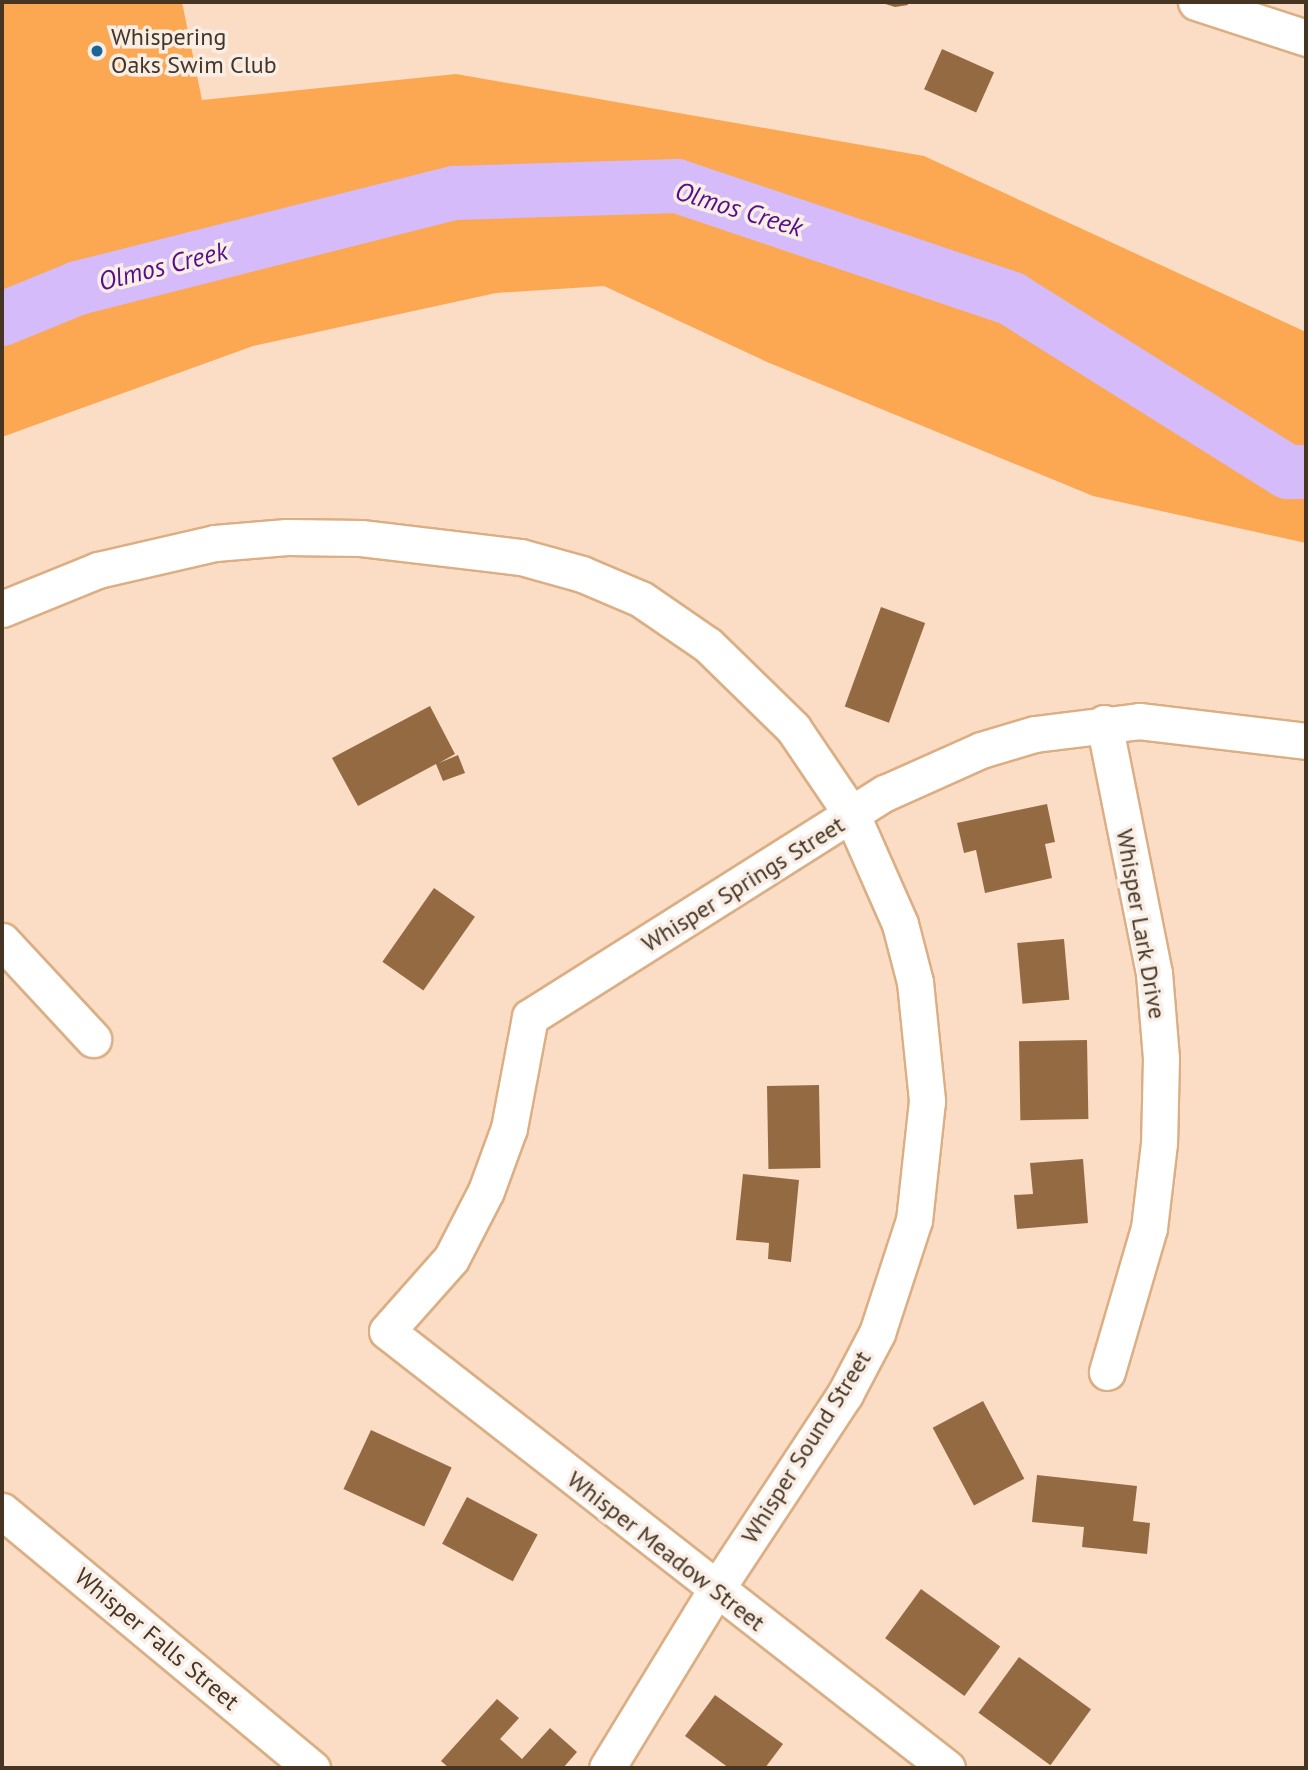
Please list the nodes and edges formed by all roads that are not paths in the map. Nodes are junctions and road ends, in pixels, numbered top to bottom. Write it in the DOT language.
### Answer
graph roads {
  1 [pos="1196,2"];
  2 [pos="1306,38"];
  3 [pos="2,609"];
  4 [pos="1104,723"];
  5 [pos="1306,741"];
  6 [pos="852,815"];
  7 [pos="2,942"];
  8 [pos="93,1039"];
  9 [pos="387,1331"];
  10 [pos="1107,1372"];
  11 [pos="2,1511"];
  12 [pos="715,1591"];
  13 [pos="312,1768"];
  14 [pos="607,1768"];
  15 [pos="947,1768"];
  1 -- 2 [label="street"];
  3 -- 6 [label="street, Whisper Sound Street"];
  4 -- 5 [label="street, Whisper Springs Street"];
  4 -- 6 [label="street, Whisper Springs Street"];
  4 -- 10 [label="street, Whisper Lark Drive"];
  6 -- 9 [label="street, Whisper Springs Street"];
  6 -- 12 [label="street, Whisper Sound Street"];
  7 -- 8 [label="street"];
  9 -- 12 [label="street, Whisper Meadow Street"];
  11 -- 13 [label="street, Whisper Falls Street"];
  12 -- 14 [label="street, Whisper Sound Street"];
  12 -- 15 [label="street, Whisper Meadow Street"];
}
